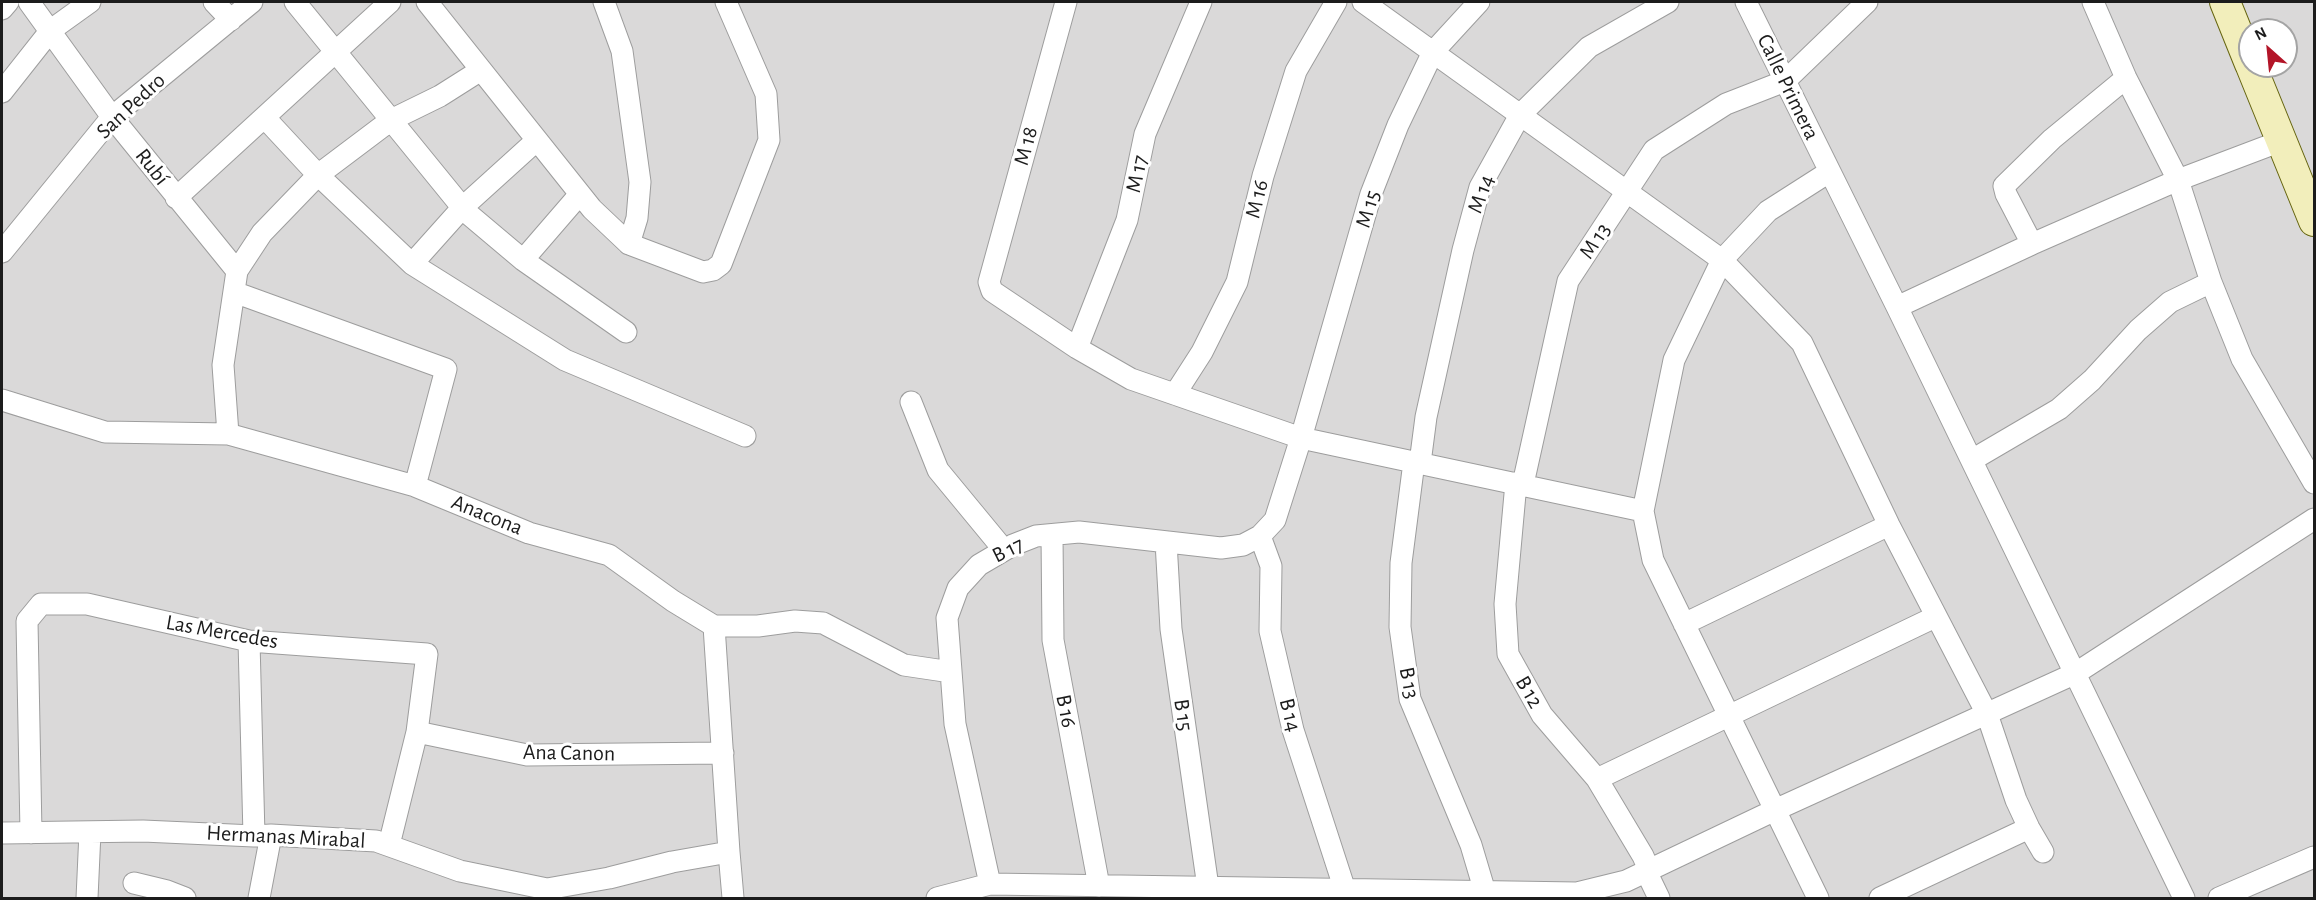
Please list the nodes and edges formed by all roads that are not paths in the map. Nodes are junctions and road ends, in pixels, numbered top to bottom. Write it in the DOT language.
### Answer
graph roads {
  1 [pos="8,2"];
  2 [pos="29,2"];
  3 [pos="90,2"];
  4 [pos="214,2"];
  5 [pos="252,2"];
  6 [pos="295,2"];
  7 [pos="390,2"];
  8 [pos="427,2"];
  9 [pos="604,2"];
  10 [pos="726,2"];
  11 [pos="1066,2"];
  12 [pos="1201,2"];
  13 [pos="1336,2"];
  14 [pos="1363,2"];
  15 [pos="1479,2"];
  16 [pos="1668,2"];
  17 [pos="1746,2"];
  18 [pos="1867,2"];
  19 [pos="2093,2"];
  20 [pos="2227,2"];
  21 [pos="2,9"];
  22 [pos="231,20"];
  23 [pos="51,30"];
  24 [pos="2238,32"];
  25 [pos="334,51"];
  26 [pos="1433,52"];
  27 [pos="481,70"];
  28 [pos="2126,78"];
  29 [pos="2255,78"];
  30 [pos="1785,81"];
  31 [pos="2,92"];
  32 [pos="1520,115"];
  33 [pos="112,117"];
  34 [pos="265,118"];
  35 [pos="391,120"];
  36 [pos="537,140"];
  37 [pos="2281,141"];
  38 [pos="1829,172"];
  39 [pos="318,175"];
  40 [pos="2178,180"];
  41 [pos="1628,191"];
  42 [pos="580,194"];
  43 [pos="176,198"];
  44 [pos="463,207"];
  45 [pos="2314,221"];
  46 [pos="629,244"];
  47 [pos="2032,244"];
  48 [pos="2,252"];
  49 [pos="524,260"];
  50 [pos="1722,260"];
  51 [pos="412,264"];
  52 [pos="237,270"];
  53 [pos="2211,282"];
  54 [pos="234,292"];
  55 [pos="1897,306"];
  56 [pos="626,332"];
  57 [pos="1077,348"];
  58 [pos="1175,394"];
  59 [pos="2,400"];
  60 [pos="911,402"];
  61 [pos="228,434"];
  62 [pos="745,436"];
  63 [pos="1301,438"];
  64 [pos="1972,460"];
  65 [pos="1417,462"];
  66 [pos="2314,483"];
  67 [pos="1519,484"];
  68 [pos="415,486"];
  69 [pos="1643,511"];
  70 [pos="2314,519"];
  71 [pos="1889,525"];
  72 [pos="1053,535"];
  73 [pos="1260,536"];
  74 [pos="1166,542"];
  75 [pos="1004,550"];
  76 [pos="1935,617"];
  77 [pos="1684,624"];
  78 [pos="714,626"];
  79 [pos="249,642"];
  80 [pos="951,672"];
  81 [pos="2076,673"];
  82 [pos="1987,714"];
  83 [pos="1730,717"];
  84 [pos="417,732"];
  85 [pos="723,753"];
  86 [pos="1597,779"];
  87 [pos="1775,810"];
  88 [pos="2029,828"];
  89 [pos="90,832"];
  90 [pos="2,833"];
  91 [pos="30,833"];
  92 [pos="262,835"];
  93 [pos="389,846"];
  94 [pos="729,852"];
  95 [pos="2043,852"];
  96 [pos="2314,857"];
  97 [pos="1648,871"];
  98 [pos="134,883"];
  99 [pos="990,884"];
  100 [pos="1099,886"];
  101 [pos="1208,887"];
  102 [pos="1345,890"];
  103 [pos="516,891"];
  104 [pos="1485,892"];
  105 [pos="87,898"];
  106 [pos="185,898"];
  107 [pos="259,898"];
  108 [pos="733,898"];
  109 [pos="937,898"];
  110 [pos="1659,898"];
  111 [pos="1818,898"];
  112 [pos="1880,898"];
  113 [pos="2184,898"];
  114 [pos="2219,898"];
  1 -- 21 [label="street"];
  2 -- 23 [label="street, Rubí"];
  3 -- 23 [label="street"];
  4 -- 22 [label="street"];
  5 -- 22 [label="street, San Pedro"];
  6 -- 25 [label="street"];
  7 -- 25 [label="street"];
  8 -- 27 [label="street"];
  9 -- 46 [label="street"];
  10 -- 46 [label="street"];
  11 -- 57 [label="street, M 18"];
  12 -- 57 [label="street, M 17"];
  13 -- 58 [label="street, M 16"];
  14 -- 26 [label="street"];
  15 -- 26 [label="street, M 15"];
  16 -- 32 [label="street, M 14"];
  17 -- 30 [label="street, Calle Primera"];
  18 -- 30 [label="street"];
  19 -- 28 [label="street"];
  20 -- 24 [label="street"];
  22 -- 33 [label="street, San Pedro"];
  23 -- 31 [label="street"];
  23 -- 33 [label="street, Rubí"];
  25 -- 34 [label="street"];
  25 -- 35 [label="street"];
  26 -- 32 [label="street"];
  26 -- 63 [label="street, M 15"];
  27 -- 35 [label="street"];
  27 -- 36 [label="street"];
  28 -- 40 [label="street"];
  28 -- 47 [label="street"];
  29 -- 37 [label="street"];
  30 -- 38 [label="street, Calle Primera"];
  30 -- 41 [label="street, M 13"];
  32 -- 41 [label="street"];
  32 -- 65 [label="street, M 14"];
  33 -- 43 [label="street, Rubí"];
  33 -- 48 [label="street, San Pedro"];
  34 -- 39 [label="street"];
  34 -- 43 [label="street"];
  35 -- 39 [label="street"];
  35 -- 44 [label="street"];
  36 -- 42 [label="street"];
  36 -- 44 [label="street"];
  37 -- 40 [label="street"];
  37 -- 45 [label="street"];
  38 -- 50 [label="street"];
  38 -- 55 [label="street, Calle Primera"];
  39 -- 51 [label="street"];
  39 -- 52 [label="street"];
  40 -- 47 [label="street"];
  40 -- 53 [label="street"];
  41 -- 50 [label="street"];
  41 -- 67 [label="street, M 13"];
  42 -- 46 [label="street"];
  42 -- 49 [label="street"];
  43 -- 52 [label="street, Rubí"];
  44 -- 49 [label="street"];
  44 -- 51 [label="street"];
  47 -- 55 [label="street"];
  49 -- 56 [label="street"];
  50 -- 69 [label="street"];
  50 -- 71 [label="street"];
  51 -- 62 [label="street"];
  52 -- 54 [label="street"];
  53 -- 64 [label="street"];
  53 -- 66 [label="street"];
  54 -- 61 [label="street"];
  54 -- 68 [label="street"];
  55 -- 64 [label="street, Calle Primera"];
  57 -- 58 [label="street"];
  58 -- 63 [label="street"];
  59 -- 61 [label="street, Anacona"];
  60 -- 75 [label="street"];
  61 -- 68 [label="street, Anacona"];
  63 -- 65 [label="street"];
  63 -- 73 [label="street"];
  64 -- 81 [label="street, Calle Primera"];
  65 -- 67 [label="street"];
  65 -- 104 [label="street, B 13"];
  67 -- 69 [label="street"];
  67 -- 86 [label="street, B 12"];
  68 -- 78 [label="street, Anacona"];
  69 -- 77 [label="street"];
  70 -- 81 [label="street"];
  71 -- 76 [label="street"];
  71 -- 77 [label="street"];
  72 -- 74 [label="street, B 17"];
  72 -- 75 [label="street, B 17"];
  72 -- 100 [label="street, B 16"];
  73 -- 74 [label="street, B 17"];
  73 -- 102 [label="street, B 14"];
  74 -- 101 [label="street, B 15"];
  75 -- 80 [label="street, B 17"];
  76 -- 82 [label="street"];
  76 -- 83 [label="street"];
  77 -- 83 [label="street"];
  78 -- 80 [label="street"];
  78 -- 85 [label="street"];
  79 -- 84 [label="street, Las Mercedes"];
  79 -- 91 [label="street, Las Mercedes"];
  79 -- 92 [label="street"];
  80 -- 99 [label="street, B 17"];
  81 -- 82 [label="street"];
  81 -- 113 [label="street, Calle Primera"];
  82 -- 87 [label="street"];
  82 -- 88 [label="street"];
  83 -- 86 [label="street"];
  83 -- 87 [label="street"];
  84 -- 85 [label="street, Ana Canon"];
  84 -- 93 [label="street"];
  85 -- 94 [label="street"];
  86 -- 97 [label="street, B 12"];
  87 -- 97 [label="street"];
  87 -- 111 [label="street"];
  88 -- 95 [label="street"];
  88 -- 112 [label="street"];
  89 -- 91 [label="street, Hermanas Mirabal"];
  89 -- 92 [label="street, Hermanas Mirabal"];
  89 -- 105 [label="street"];
  90 -- 91 [label="street, Hermanas Mirabal"];
  92 -- 93 [label="street, Hermanas Mirabal"];
  92 -- 107 [label="street"];
  93 -- 103 [label="street, Hermanas Mirabal"];
  94 -- 103 [label="street, Hermanas Mirabal"];
  94 -- 108 [label="street"];
  96 -- 114 [label="street"];
  97 -- 104 [label="street"];
  97 -- 110 [label="street, B 12"];
  98 -- 106 [label="street"];
  99 -- 100 [label="street"];
  99 -- 109 [label="street"];
  100 -- 101 [label="street"];
  101 -- 102 [label="street"];
  102 -- 104 [label="street"];
}
